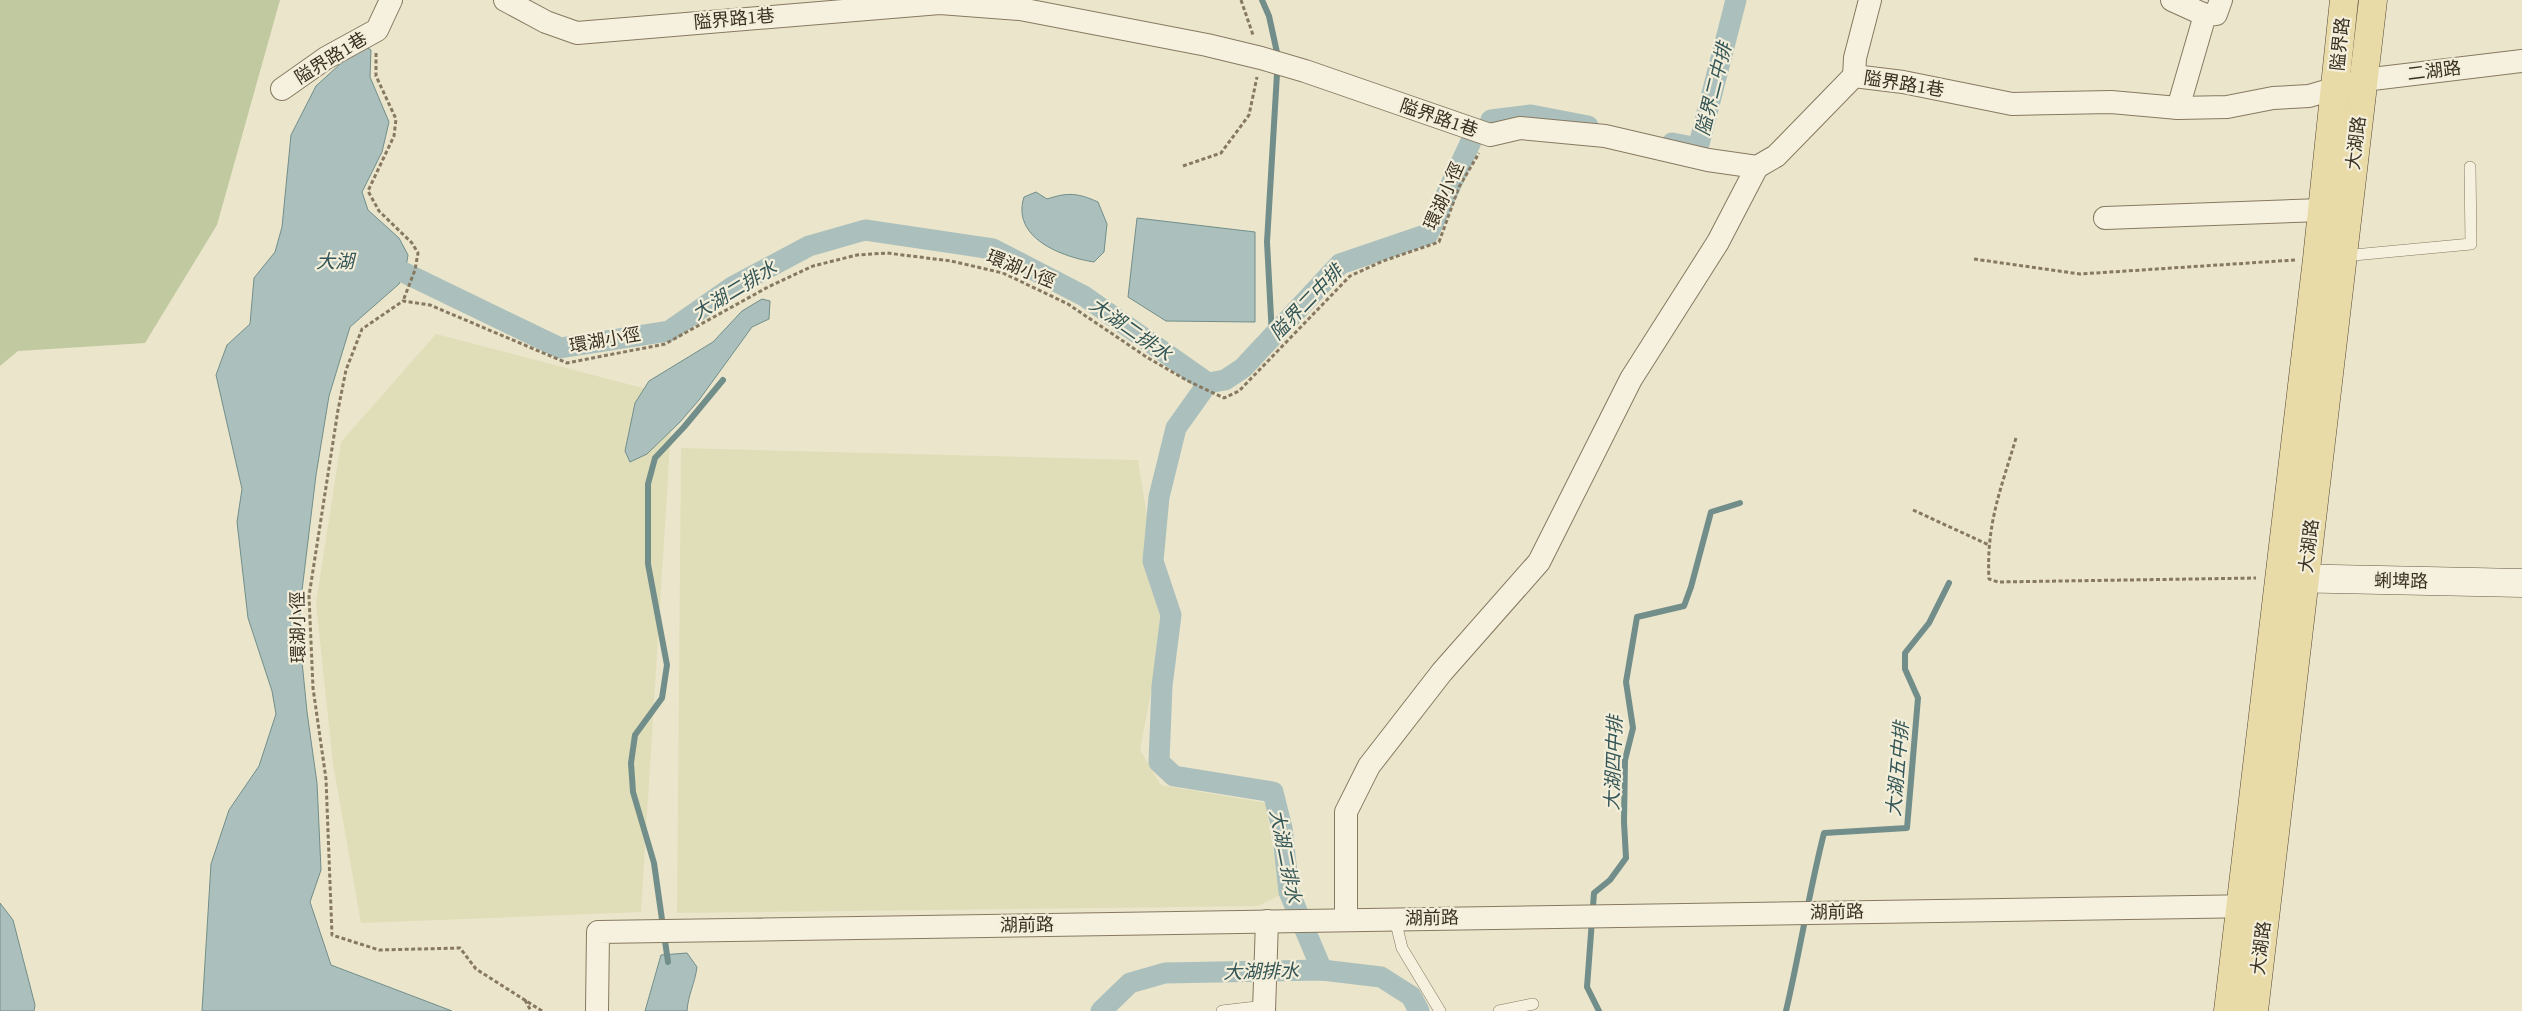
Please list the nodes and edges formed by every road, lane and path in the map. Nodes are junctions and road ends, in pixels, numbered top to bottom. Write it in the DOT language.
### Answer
graph roads {
  1 [pos="391,0"];
  2 [pos="505,0"];
  3 [pos="1241,0"];
  4 [pos="1870,0"];
  5 [pos="2172,0"];
  6 [pos="2344,0"];
  7 [pos="2373,0"];
  8 [pos="2213,8"];
  9 [pos="377,30"];
  10 [pos="1261,58"];
  11 [pos="2522,61"];
  12 [pos="1854,76"];
  13 [pos="2348,84"];
  14 [pos="282,89"];
  15 [pos="2178,108"];
  16 [pos="1490,135"];
  17 [pos="1183,166"];
  18 [pos="1757,167"];
  19 [pos="2470,167"];
  20 [pos="2322,210"];
  21 [pos="2105,218"];
  22 [pos="2330,258"];
  23 [pos="1974,259"];
  24 [pos="403,301"];
  25 [pos="2016,438"];
  26 [pos="1913,510"];
  27 [pos="1989,545"];
  28 [pos="2279,578"];
  29 [pos="2306,579"];
  30 [pos="2522,583"];
  31 [pos="2253,906"];
  32 [pos="1394,918"];
  33 [pos="1346,919"];
  34 [pos="1267,921"];
  35 [pos="525,999"];
  36 [pos="1534,1004"];
  37 [pos="1265,1008"];
  38 [pos="531,1011"];
  39 [pos="542,1011"];
  40 [pos="597,1011"];
  41 [pos="1222,1011"];
  42 [pos="1440,1011"];
  43 [pos="1499,1011"];
  44 [pos="2228,1011"];
  45 [pos="2254,1011"];
  1 -- 9 [label="street, 隘界路1巷"];
  2 -- 10 [label="street, 隘界路1巷"];
  3 -- 10 [label="path"];
  4 -- 12 [label="street"];
  5 -- 8 [label="street"];
  6 -- 13 [label="main road, 隘界路"];
  7 -- 13 [label="main road, 隘界路"];
  8 -- 15 [label="street"];
  9 -- 14 [label="street, 隘界路1巷"];
  9 -- 24 [label="path"];
  10 -- 16 [label="street, 隘界路1巷"];
  10 -- 17 [label="path"];
  11 -- 13 [label="street, 二湖路"];
  12 -- 15 [label="street, 隘界路1巷"];
  12 -- 18 [label="street, 隘界路1巷"];
  13 -- 15 [label="street, 隘界路1巷"];
  13 -- 20 [label="main road, 大湖路"];
  13 -- 22 [label="main road, 大湖路"];
  16 -- 18 [label="street, 隘界路1巷"];
  16 -- 24 [label="path, 環湖小徑"];
  18 -- 33 [label="street"];
  19 -- 22 [label="lane"];
  20 -- 21 [label="street"];
  20 -- 22 [label="main road, 大湖路"];
  22 -- 23 [label="path"];
  22 -- 28 [label="main road, 大湖路"];
  22 -- 29 [label="main road, 大湖路"];
  24 -- 35 [label="path, 環湖小徑"];
  25 -- 27 [label="path"];
  26 -- 27 [label="path"];
  27 -- 28 [label="path"];
  28 -- 29 [label="street, 蜊埤路"];
  28 -- 31 [label="main road, 大湖路"];
  29 -- 30 [label="street, 蜊埤路"];
  29 -- 31 [label="main road, 大湖路"];
  31 -- 32 [label="street, 湖前路"];
  31 -- 44 [label="main road, 大湖路"];
  31 -- 45 [label="main road, 大湖路"];
  32 -- 33 [label="street, 湖前路"];
  32 -- 42 [label="lane"];
  33 -- 34 [label="street, 湖前路"];
  34 -- 37 [label="street"];
  34 -- 40 [label="street, 湖前路"];
  35 -- 38 [label="path"];
  35 -- 39 [label="path"];
  36 -- 43 [label="lane"];
  37 -- 41 [label="lane"];
}
